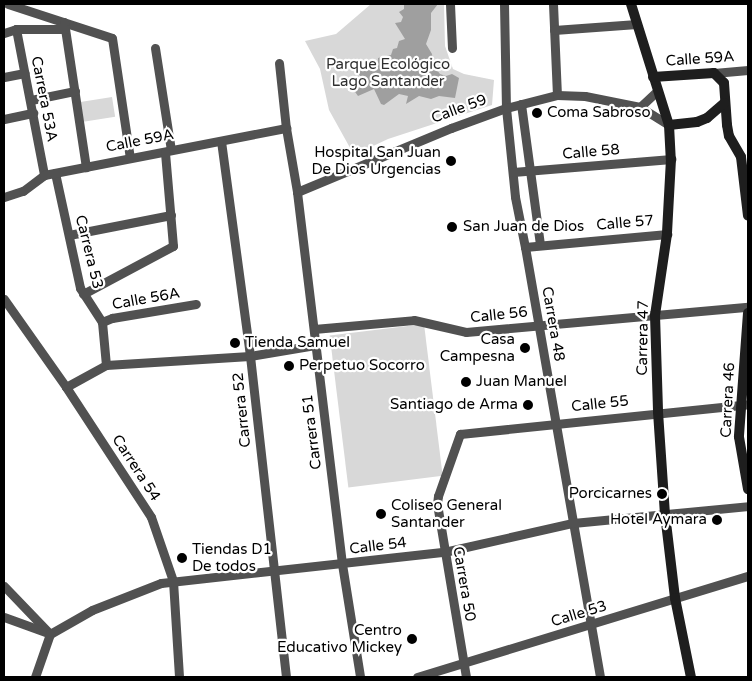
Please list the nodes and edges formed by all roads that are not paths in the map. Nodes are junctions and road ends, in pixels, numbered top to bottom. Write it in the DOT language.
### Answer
graph roads {
  1 [pos="8,4"];
  2 [pos="450,4"];
  3 [pos="504,4"];
  4 [pos="553,4"];
  5 [pos="631,4"];
  6 [pos="637,24"];
  7 [pos="64,26"];
  8 [pos="16,28"];
  9 [pos="554,30"];
  10 [pos="4,33"];
  11 [pos="155,48"];
  12 [pos="452,48"];
  13 [pos="279,63"];
  14 [pos="748,70"];
  15 [pos="714,72"];
  16 [pos="732,72"];
  17 [pos="25,73"];
  18 [pos="4,77"];
  19 [pos="653,77"];
  20 [pos="724,83"];
  21 [pos="75,91"];
  22 [pos="657,91"];
  23 [pos="557,95"];
  24 [pos="31,100"];
  25 [pos="724,103"];
  26 [pos="522,104"];
  27 [pos="640,107"];
  28 [pos="506,108"];
  29 [pos="33,113"];
  30 [pos="4,119"];
  31 [pos="669,125"];
  32 [pos="286,128"];
  33 [pos="222,141"];
  34 [pos="168,151"];
  35 [pos="745,157"];
  36 [pos="130,158"];
  37 [pos="671,159"];
  38 [pos="86,167"];
  39 [pos="530,171"];
  40 [pos="513,172"];
  41 [pos="55,173"];
  42 [pos="44,175"];
  43 [pos="297,192"];
  44 [pos="4,197"];
  45 [pos="171,214"];
  46 [pos="748,216"];
  47 [pos="667,234"];
  48 [pos="69,235"];
  49 [pos="540,245"];
  50 [pos="526,247"];
  51 [pos="83,294"];
  52 [pos="4,299"];
  53 [pos="196,304"];
  54 [pos="748,307"];
  55 [pos="748,313"];
  56 [pos="655,315"];
  57 [pos="102,322"];
  58 [pos="539,324"];
  59 [pos="314,329"];
  60 [pos="315,345"];
  61 [pos="250,356"];
  62 [pos="106,365"];
  63 [pos="66,387"];
  64 [pos="745,404"];
  65 [pos="658,412"];
  66 [pos="556,423"];
  67 [pos="457,438"];
  68 [pos="748,489"];
  69 [pos="748,506"];
  70 [pos="664,514"];
  71 [pos="573,523"];
  72 [pos="444,552"];
  73 [pos="342,564"];
  74 [pos="273,572"];
  75 [pos="748,576"];
  76 [pos="173,581"];
  77 [pos="4,586"];
  78 [pos="675,598"];
  79 [pos="4,617"];
  80 [pos="590,625"];
  81 [pos="50,634"];
  82 [pos="464,663"];
  83 [pos="34,677"];
  84 [pos="179,677"];
  85 [pos="286,677"];
  86 [pos="360,677"];
  87 [pos="417,677"];
  88 [pos="466,677"];
  89 [pos="600,677"];
  90 [pos="691,677"];
  1 -- 7 [label="street"];
  2 -- 12 [label="street"];
  3 -- 28 [label="street, Carrera 48"];
  4 -- 9 [label="street"];
  5 -- 6 [label="street, Carrera 47"];
  6 -- 9 [label="street"];
  6 -- 19 [label="street, Carrera 47"];
  7 -- 8 [label="street"];
  7 -- 21 [label="street"];
  7 -- 36 [label="street"];
  8 -- 10 [label="street"];
  8 -- 17 [label="street, Carrera 53A"];
  9 -- 23 [label="street"];
  11 -- 34 [label="street"];
  13 -- 32 [label="street, Carrera 51"];
  14 -- 16 [label="street, Calle 59A"];
  15 -- 16 [label="street, Calle 59A"];
  15 -- 19 [label="street, Calle 59A"];
  15 -- 20 [label="street"];
  16 -- 20 [label="street"];
  17 -- 18 [label="street"];
  17 -- 24 [label="street, Carrera 53A"];
  19 -- 22 [label="street, Carrera 47"];
  20 -- 25 [label="street"];
  21 -- 24 [label="street"];
  21 -- 38 [label="street"];
  22 -- 27 [label="street"];
  22 -- 31 [label="street, Carrera 47"];
  23 -- 26 [label="street, Calle 59"];
  23 -- 27 [label="street, Calle 59"];
  24 -- 29 [label="street, Carrera 53A"];
  25 -- 31 [label="street"];
  25 -- 35 [label="street"];
  26 -- 28 [label="street, Calle 59"];
  26 -- 39 [label="street"];
  27 -- 31 [label="street, Calle 59"];
  28 -- 40 [label="street, Carrera 48"];
  28 -- 43 [label="street, Calle 59"];
  29 -- 30 [label="street"];
  29 -- 42 [label="street, Carrera 53A"];
  31 -- 37 [label="street, Carrera 47"];
  32 -- 33 [label="street, Calle 59A"];
  32 -- 43 [label="street, Carrera 51"];
  33 -- 34 [label="street, Calle 59A"];
  33 -- 61 [label="street, Carrera 52"];
  34 -- 36 [label="street, Calle 59A"];
  34 -- 45 [label="street"];
  35 -- 46 [label="street"];
  36 -- 38 [label="street, Calle 59A"];
  37 -- 39 [label="street, Calle 58"];
  37 -- 47 [label="street, Carrera 47"];
  38 -- 41 [label="street, Calle 59A"];
  39 -- 40 [label="street, Calle 58"];
  39 -- 49 [label="street"];
  40 -- 50 [label="street, Carrera 48"];
  41 -- 42 [label="street, Calle 59A"];
  41 -- 48 [label="street, Carrera 53"];
  42 -- 44 [label="street, Calle 59A"];
  43 -- 59 [label="street, Carrera 51"];
  45 -- 48 [label="street"];
  45 -- 51 [label="street"];
  47 -- 49 [label="street, Calle 57"];
  47 -- 56 [label="street, Carrera 47"];
  48 -- 51 [label="street, Carrera 53"];
  49 -- 50 [label="street, Calle 57"];
  50 -- 58 [label="street, Carrera 48"];
  51 -- 57 [label="street, Carrera 53"];
  52 -- 63 [label="street, Carrera 54"];
  53 -- 57 [label="street, Calle 56A"];
  54 -- 56 [label="street, Calle 56"];
  55 -- 64 [label="street, Carrera 46"];
  56 -- 58 [label="street, Calle 56"];
  56 -- 65 [label="street, Carrera 47"];
  57 -- 62 [label="street, Carrera 53"];
  58 -- 59 [label="street, Calle 56"];
  58 -- 66 [label="street, Carrera 48"];
  59 -- 60 [label="street, Carrera 51"];
  60 -- 61 [label="street"];
  60 -- 73 [label="street, Carrera 51"];
  61 -- 62 [label="street"];
  61 -- 74 [label="street, Carrera 52"];
  62 -- 63 [label="street"];
  63 -- 76 [label="street, Carrera 54"];
  64 -- 65 [label="street, Calle 55"];
  64 -- 68 [label="street, Carrera 46"];
  65 -- 66 [label="street, Calle 55"];
  65 -- 70 [label="street, Carrera 47"];
  66 -- 67 [label="street, Calle 55"];
  66 -- 71 [label="street, Carrera 48"];
  67 -- 72 [label="street, Carrera 50"];
  69 -- 70 [label="street, Calle 54"];
  70 -- 71 [label="street, Calle 54"];
  70 -- 78 [label="street, Carrera 47"];
  71 -- 72 [label="street, Calle 54"];
  71 -- 80 [label="street, Carrera 48"];
  72 -- 73 [label="street, Calle 54"];
  72 -- 82 [label="street, Carrera 50"];
  73 -- 74 [label="street, Calle 54"];
  73 -- 86 [label="street, Carrera 51"];
  74 -- 76 [label="street, Calle 54"];
  74 -- 85 [label="street, Carrera 52"];
  75 -- 78 [label="street, Calle 53"];
  76 -- 81 [label="street, Calle 54"];
  76 -- 84 [label="street, Carrera 54"];
  77 -- 81 [label="street"];
  78 -- 80 [label="street, Calle 53"];
  78 -- 90 [label="street, Carrera 47"];
  79 -- 81 [label="street"];
  80 -- 82 [label="street, Calle 53"];
  80 -- 89 [label="street, Carrera 48"];
  81 -- 83 [label="street"];
  82 -- 87 [label="street, Calle 53"];
  82 -- 88 [label="street, Carrera 50"];
}
